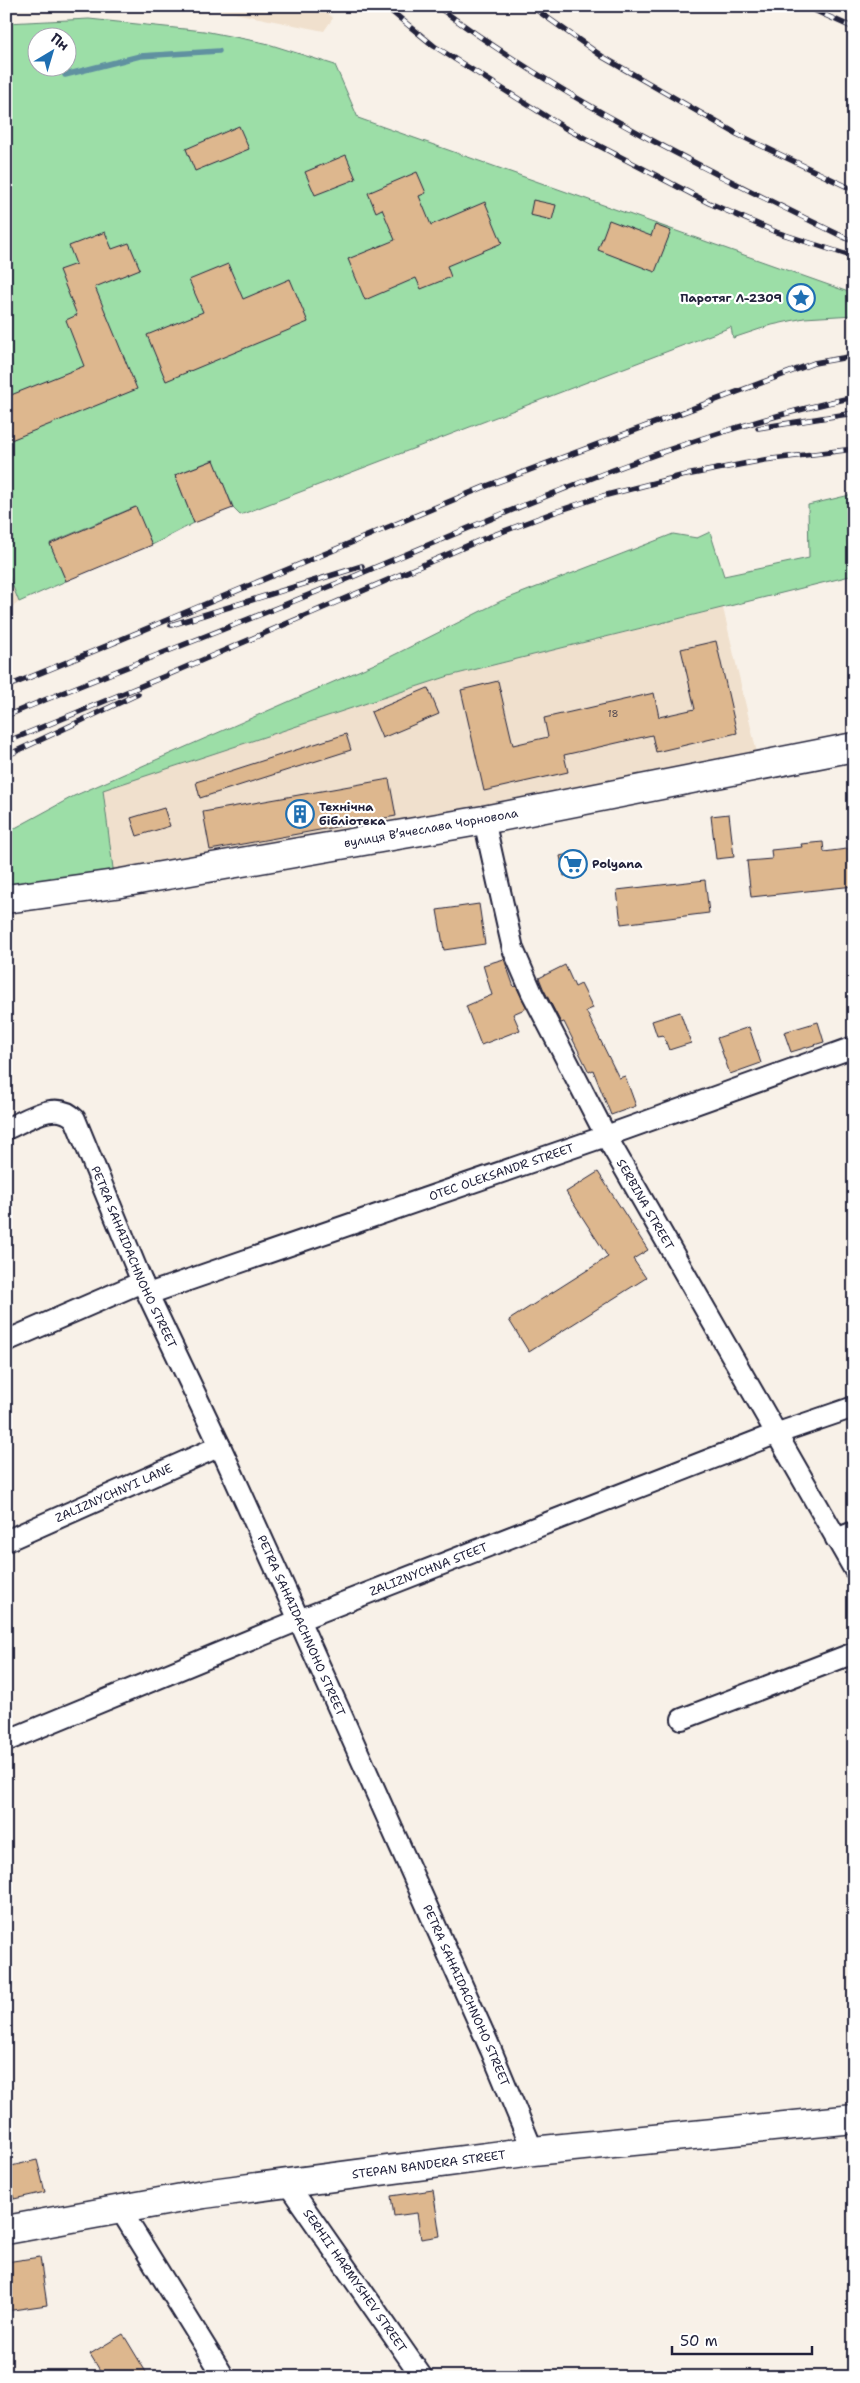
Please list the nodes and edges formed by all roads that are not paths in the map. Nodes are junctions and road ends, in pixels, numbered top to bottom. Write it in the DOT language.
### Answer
graph roads {
  1 [pos="854,748"];
  2 [pos="484,820"];
  3 [pos="6,899"];
  4 [pos="854,1046"];
  5 [pos="6,1129"];
  6 [pos="606,1136"];
  7 [pos="145,1288"];
  8 [pos="6,1341"];
  9 [pos="854,1407"];
  10 [pos="776,1434"];
  11 [pos="220,1446"];
  12 [pos="845,1535"];
  13 [pos="6,1541"];
  14 [pos="854,1569"];
  15 [pos="299,1620"];
  16 [pos="854,1652"];
  17 [pos="682,1719"];
  18 [pos="6,1741"];
  19 [pos="854,2119"];
  20 [pos="533,2151"];
  21 [pos="287,2184"];
  22 [pos="120,2209"];
  23 [pos="6,2230"];
  24 [pos="224,2377"];
  25 [pos="422,2377"];
  1 -- 2 [label="street, вулиця Вʼячеслава Чорновола"];
  2 -- 3 [label="street, вулиця Вʼячеслава Чорновола"];
  2 -- 6 [label="street, SERBINA STREET"];
  4 -- 6 [label="street, OTEC OLEKSANDR STREET"];
  5 -- 7 [label="street, PETRA SAHAIDACHNOHO STREET"];
  6 -- 7 [label="street, OTEC OLEKSANDR STREET"];
  6 -- 10 [label="street, SERBINA STREET"];
  7 -- 8 [label="street, OTEC OLEKSANDR STREET"];
  7 -- 11 [label="street, PETRA SAHAIDACHNOHO STREET"];
  9 -- 10 [label="street, ZALIZNYCHNA STEET"];
  10 -- 12 [label="street, SERBINA STREET"];
  10 -- 15 [label="street, ZALIZNYCHNA STEET"];
  11 -- 13 [label="street, ZALIZNYCHNYI LANE"];
  11 -- 15 [label="street, PETRA SAHAIDACHNOHO STREET"];
  12 -- 14 [label="street, SERBINA STREET"];
  15 -- 18 [label="street, ZALIZNYCHNA STEET"];
  15 -- 20 [label="street, PETRA SAHAIDACHNOHO STREET"];
  16 -- 17 [label="street"];
  19 -- 20 [label="street, STEPAN BANDERA STREET"];
  20 -- 21 [label="street, STEPAN BANDERA STREET"];
  21 -- 22 [label="street, STEPAN BANDERA STREET"];
  21 -- 25 [label="street, SERHII HARMYSHEV STREET"];
  22 -- 23 [label="street, STEPAN BANDERA STREET"];
  22 -- 24 [label="street"];
}
